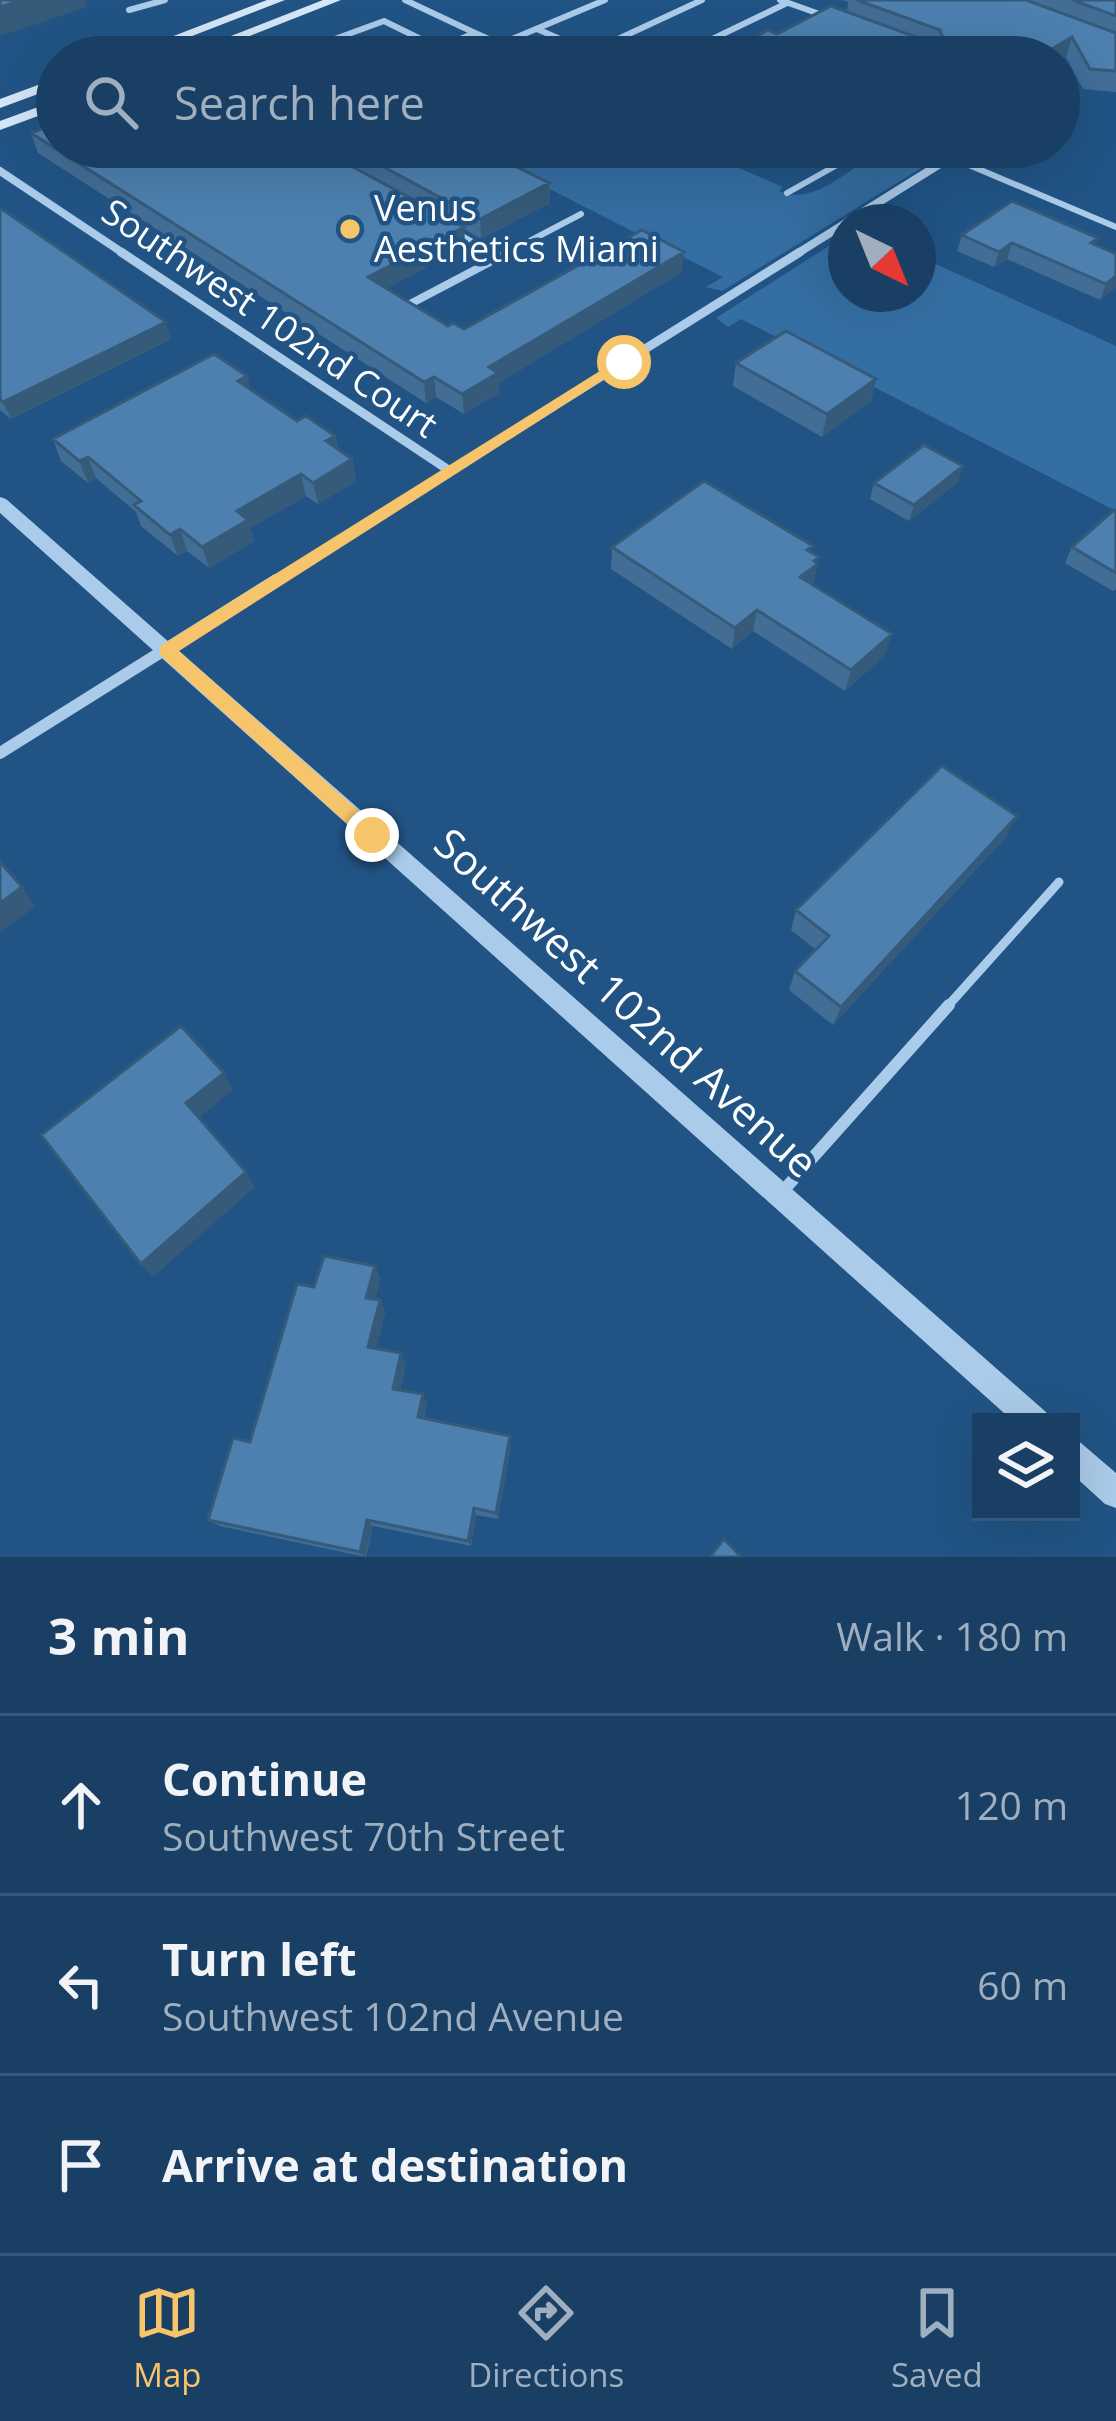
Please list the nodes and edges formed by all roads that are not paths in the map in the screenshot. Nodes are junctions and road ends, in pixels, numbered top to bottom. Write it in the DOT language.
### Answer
graph roads {
  1 [pos="138,0"];
  2 [pos="165,0"];
  3 [pos="279,0"];
  4 [pos="294,0"];
  5 [pos="335,0"];
  6 [pos="405,0"];
  7 [pos="604,0"];
  8 [pos="702,0"];
  9 [pos="783,1"];
  10 [pos="827,17"];
  11 [pos="263,27"];
  12 [pos="537,29"];
  13 [pos="475,33"];
  14 [pos="182,36"];
  15 [pos="239,36"];
  16 [pos="343,36"];
  17 [pos="415,36"];
  18 [pos="468,36"];
  19 [pos="482,36"];
  20 [pos="520,36"];
  21 [pos="553,36"];
  22 [pos="624,36"];
  23 [pos="716,36"];
  24 [pos="36,90"];
  25 [pos="0,104"];
  26 [pos="36,112"];
  27 [pos="0,126"];
  28 [pos="832,168"];
  29 [pos="934,168"];
  30 [pos="974,168"];
  31 [pos="0,171"];
  32 [pos="787,193"];
  33 [pos="876,204"];
  34 [pos="581,214"];
  35 [pos="441,224"];
  36 [pos="1116,227"];
  37 [pos="828,234"];
  38 [pos="499,257"];
  39 [pos="410,304"];
  40 [pos="450,471"];
  41 [pos="0,503"];
  42 [pos="166,650"];
  43 [pos="0,754"];
  44 [pos="1059,882"];
  45 [pos="780,1195"];
  46 [pos="1026,1413"];
  47 [pos="1080,1462"];
  48 [pos="1116,1493"];
  1 -- 2 [label="lane"];
  3 -- 14 [label="main road"];
  4 -- 11 [label="main road"];
  5 -- 11 [label="main road"];
  6 -- 13 [label="lane"];
  7 -- 12 [label="lane"];
  8 -- 22 [label="lane"];
  9 -- 10 [label="lane"];
  9 -- 23 [label="lane"];
  11 -- 15 [label="main road"];
  12 -- 20 [label="lane"];
  12 -- 21 [label="lane"];
  13 -- 18 [label="lane"];
  13 -- 19 [label="lane"];
  16 -- 17 [label="lane"];
  24 -- 25 [label="main road"];
  26 -- 27 [label="main road"];
  28 -- 32 [label="lane"];
  29 -- 33 [label="street"];
  30 -- 36 [label="lane"];
  31 -- 40 [label="street, Southwest 102nd Court"];
  34 -- 38 [label="lane"];
  35 -- 38 [label="lane"];
  37 -- 40 [label="street"];
  38 -- 39 [label="lane"];
  40 -- 42 [label="street"];
  41 -- 42 [label="street, Southwest 102nd Avenue"];
  42 -- 43 [label="street"];
  42 -- 45 [label="street, Southwest 102nd Avenue"];
  44 -- 45 [label="lane"];
  45 -- 46 [label="street, Southwest 102nd Avenue"];
  47 -- 48 [label="street"];
}
